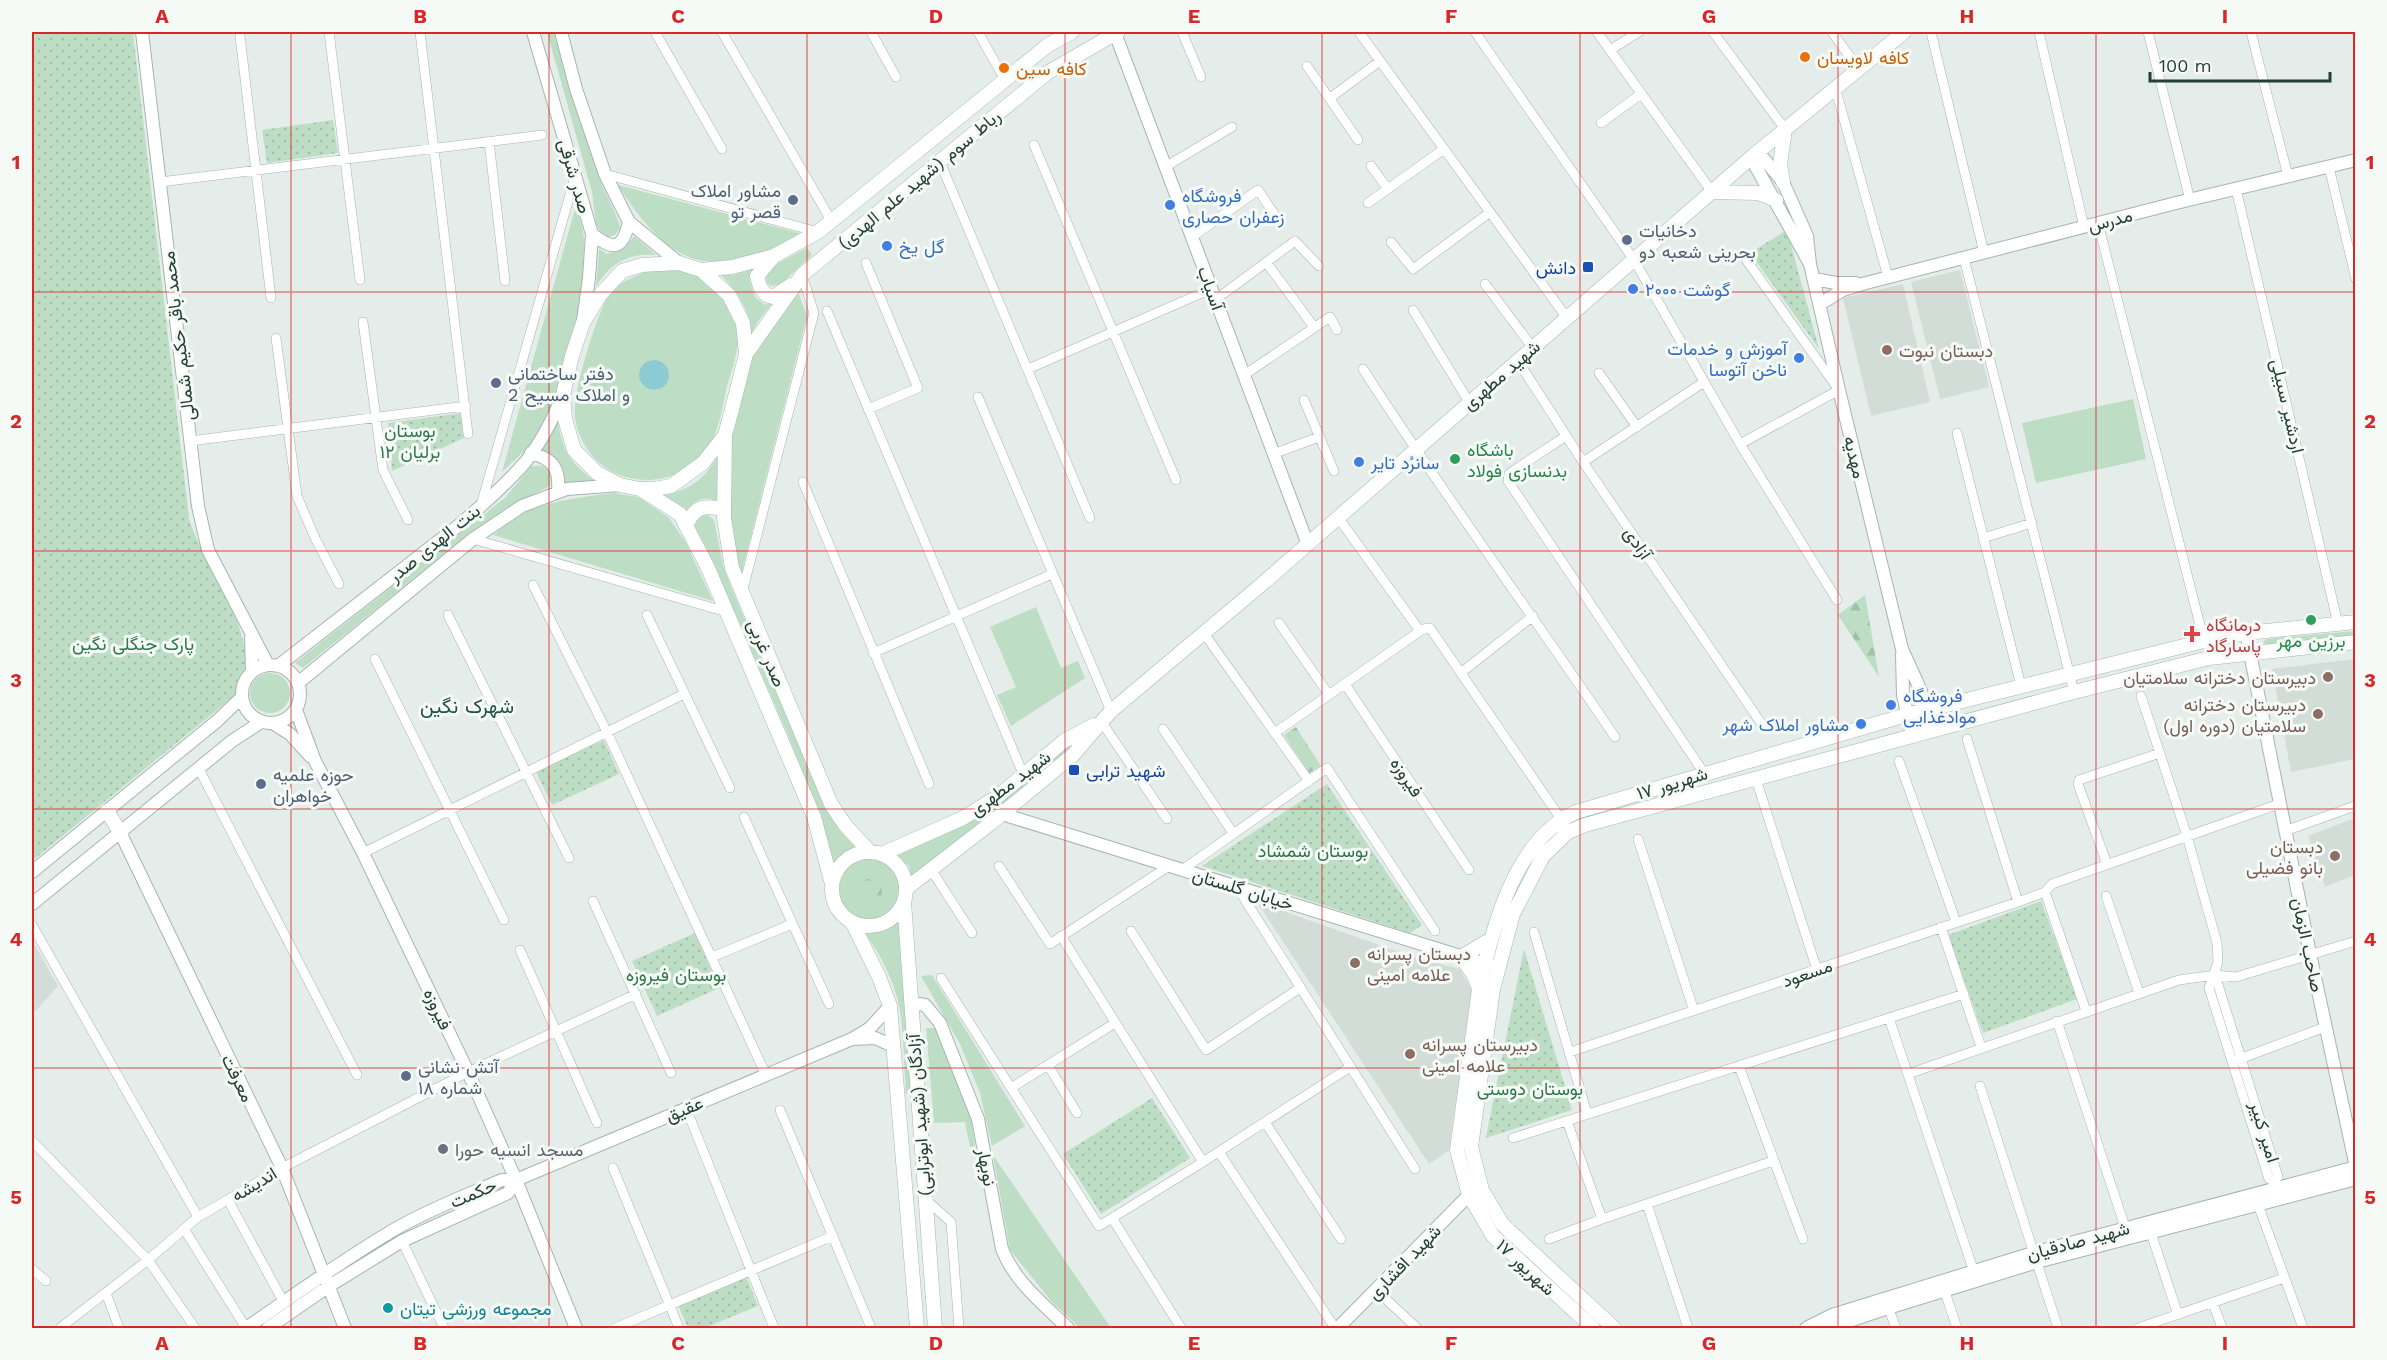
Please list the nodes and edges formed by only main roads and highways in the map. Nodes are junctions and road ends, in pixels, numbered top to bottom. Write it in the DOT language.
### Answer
graph roads {
  1 [pos="1072,32"];
  2 [pos="1117,32"];
  3 [pos="1904,32"];
  4 [pos="1785,129"];
  5 [pos="1783,182"];
  6 [pos="1712,192"];
  7 [pos="1776,200"];
  8 [pos="774,256"];
  9 [pos="701,270"];
  10 [pos="802,275"];
  11 [pos="746,354"];
  12 [pos="724,435"];
  13 [pos="640,489"];
  14 [pos="724,509"];
  15 [pos="686,526"];
  16 [pos="2355,622"];
  17 [pos="2355,642"];
  18 [pos="1106,716"];
  19 [pos="107,811"];
  20 [pos="120,832"];
  21 [pos="876,853"];
  22 [pos="832,884"];
  23 [pos="907,888"];
  24 [pos="904,903"];
  25 [pos="852,922"];
  26 [pos="1491,939"];
  27 [pos="1479,989"];
  28 [pos="898,1108"];
  29 [pos="919,1109"];
  30 [pos="1475,1193"];
  31 [pos="917,1329"];
  32 [pos="935,1329"];
  33 [pos="1593,1329"];
  34 [pos="1614,1329"];
  1 -- 8 [label="main road, رباط سوم (شهید علم الهدی)"];
  2 -- 10 [label="main road, رباط سوم (شهید علم الهدی)"];
  3 -- 4 [label="main road, شهید مطهری"];
  4 -- 5 [label="main road"];
  4 -- 6 [label="main road, شهید مطهری"];
  6 -- 7 [label="main road"];
  6 -- 18 [label="main road, شهید مطهری"];
  8 -- 9 [label="main road, رباط سوم (شهید علم الهدی)"];
  8 -- 10 [label="main road"];
  9 -- 11 [label="main road"];
  9 -- 13 [label="main road"];
  10 -- 11 [label="main road, رباط سوم (شهید علم الهدی)"];
  11 -- 12 [label="main road"];
  12 -- 13 [label="main road"];
  12 -- 14 [label="main road, صدر غربی"];
  13 -- 15 [label="main road, صدر غربی"];
  14 -- 15 [label="main road"];
  14 -- 21 [label="main road, صدر غربی"];
  15 -- 22 [label="main road, صدر غربی"];
  16 -- 26 [label="main road, ۱۷ شهریور"];
  17 -- 30 [label="main road, ۱۷ شهریور"];
  18 -- 21 [label="main road, شهید مطهری"];
  18 -- 23 [label="main road, شهید مطهری"];
  19 -- 20 [label="main road"];
  21 -- 22 [label="main road"];
  21 -- 23 [label="main road"];
  22 -- 25 [label="main road"];
  23 -- 24 [label="main road"];
  24 -- 25 [label="main road"];
  24 -- 29 [label="main road, آزادگان (شهید ابوترابی)"];
  25 -- 28 [label="main road, آزادگان (شهید ابوترابی)"];
  26 -- 27 [label="main road, ۱۷ شهریور"];
  26 -- 27 [label="main road"];
  27 -- 30 [label="main road, ۱۷ شهریور"];
  28 -- 29 [label="main road"];
  28 -- 31 [label="main road, آزادگان (شهید ابوترابی)"];
  29 -- 32 [label="main road, آزادگان (شهید ابوترابی)"];
  30 -- 33 [label="main road, ۱۷ شهریور"];
  30 -- 34 [label="main road, ۱۷ شهریور"];
}
